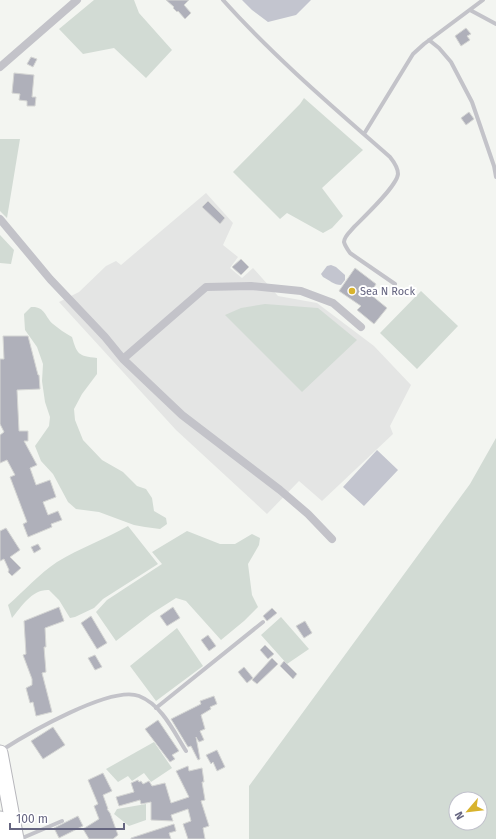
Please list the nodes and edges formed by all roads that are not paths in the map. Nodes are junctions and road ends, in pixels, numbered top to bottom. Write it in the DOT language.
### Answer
graph roads {
  1 [pos="77,0"];
  2 [pos="223,0"];
  3 [pos="482,0"];
  4 [pos="470,10"];
  5 [pos="496,24"];
  6 [pos="429,40"];
  7 [pos="0,67"];
  8 [pos="364,134"];
  9 [pos="496,177"];
  10 [pos="0,219"];
  11 [pos="395,284"];
  12 [pos="361,327"];
  13 [pos="123,359"];
  14 [pos="332,539"];
  15 [pos="263,622"];
  16 [pos="156,708"];
  17 [pos="186,751"];
  18 [pos="0,752"];
  19 [pos="0,819"];
  20 [pos="62,821"];
  21 [pos="4,839"];
  22 [pos="16,839"];
  23 [pos="20,839"];
  1 -- 7 [label="street"];
  2 -- 8 [label="lane"];
  3 -- 4 [label="lane"];
  4 -- 5 [label="lane"];
  4 -- 6 [label="lane"];
  6 -- 8 [label="lane"];
  6 -- 9 [label="lane"];
  8 -- 11 [label="lane"];
  10 -- 13 [label="street"];
  12 -- 13 [label="street"];
  13 -- 14 [label="street"];
  15 -- 16 [label="lane"];
  16 -- 17 [label="lane"];
  16 -- 18 [label="lane"];
  18 -- 22 [label="highway"];
  19 -- 21 [label="highway"];
  20 -- 23 [label="lane"];
}
